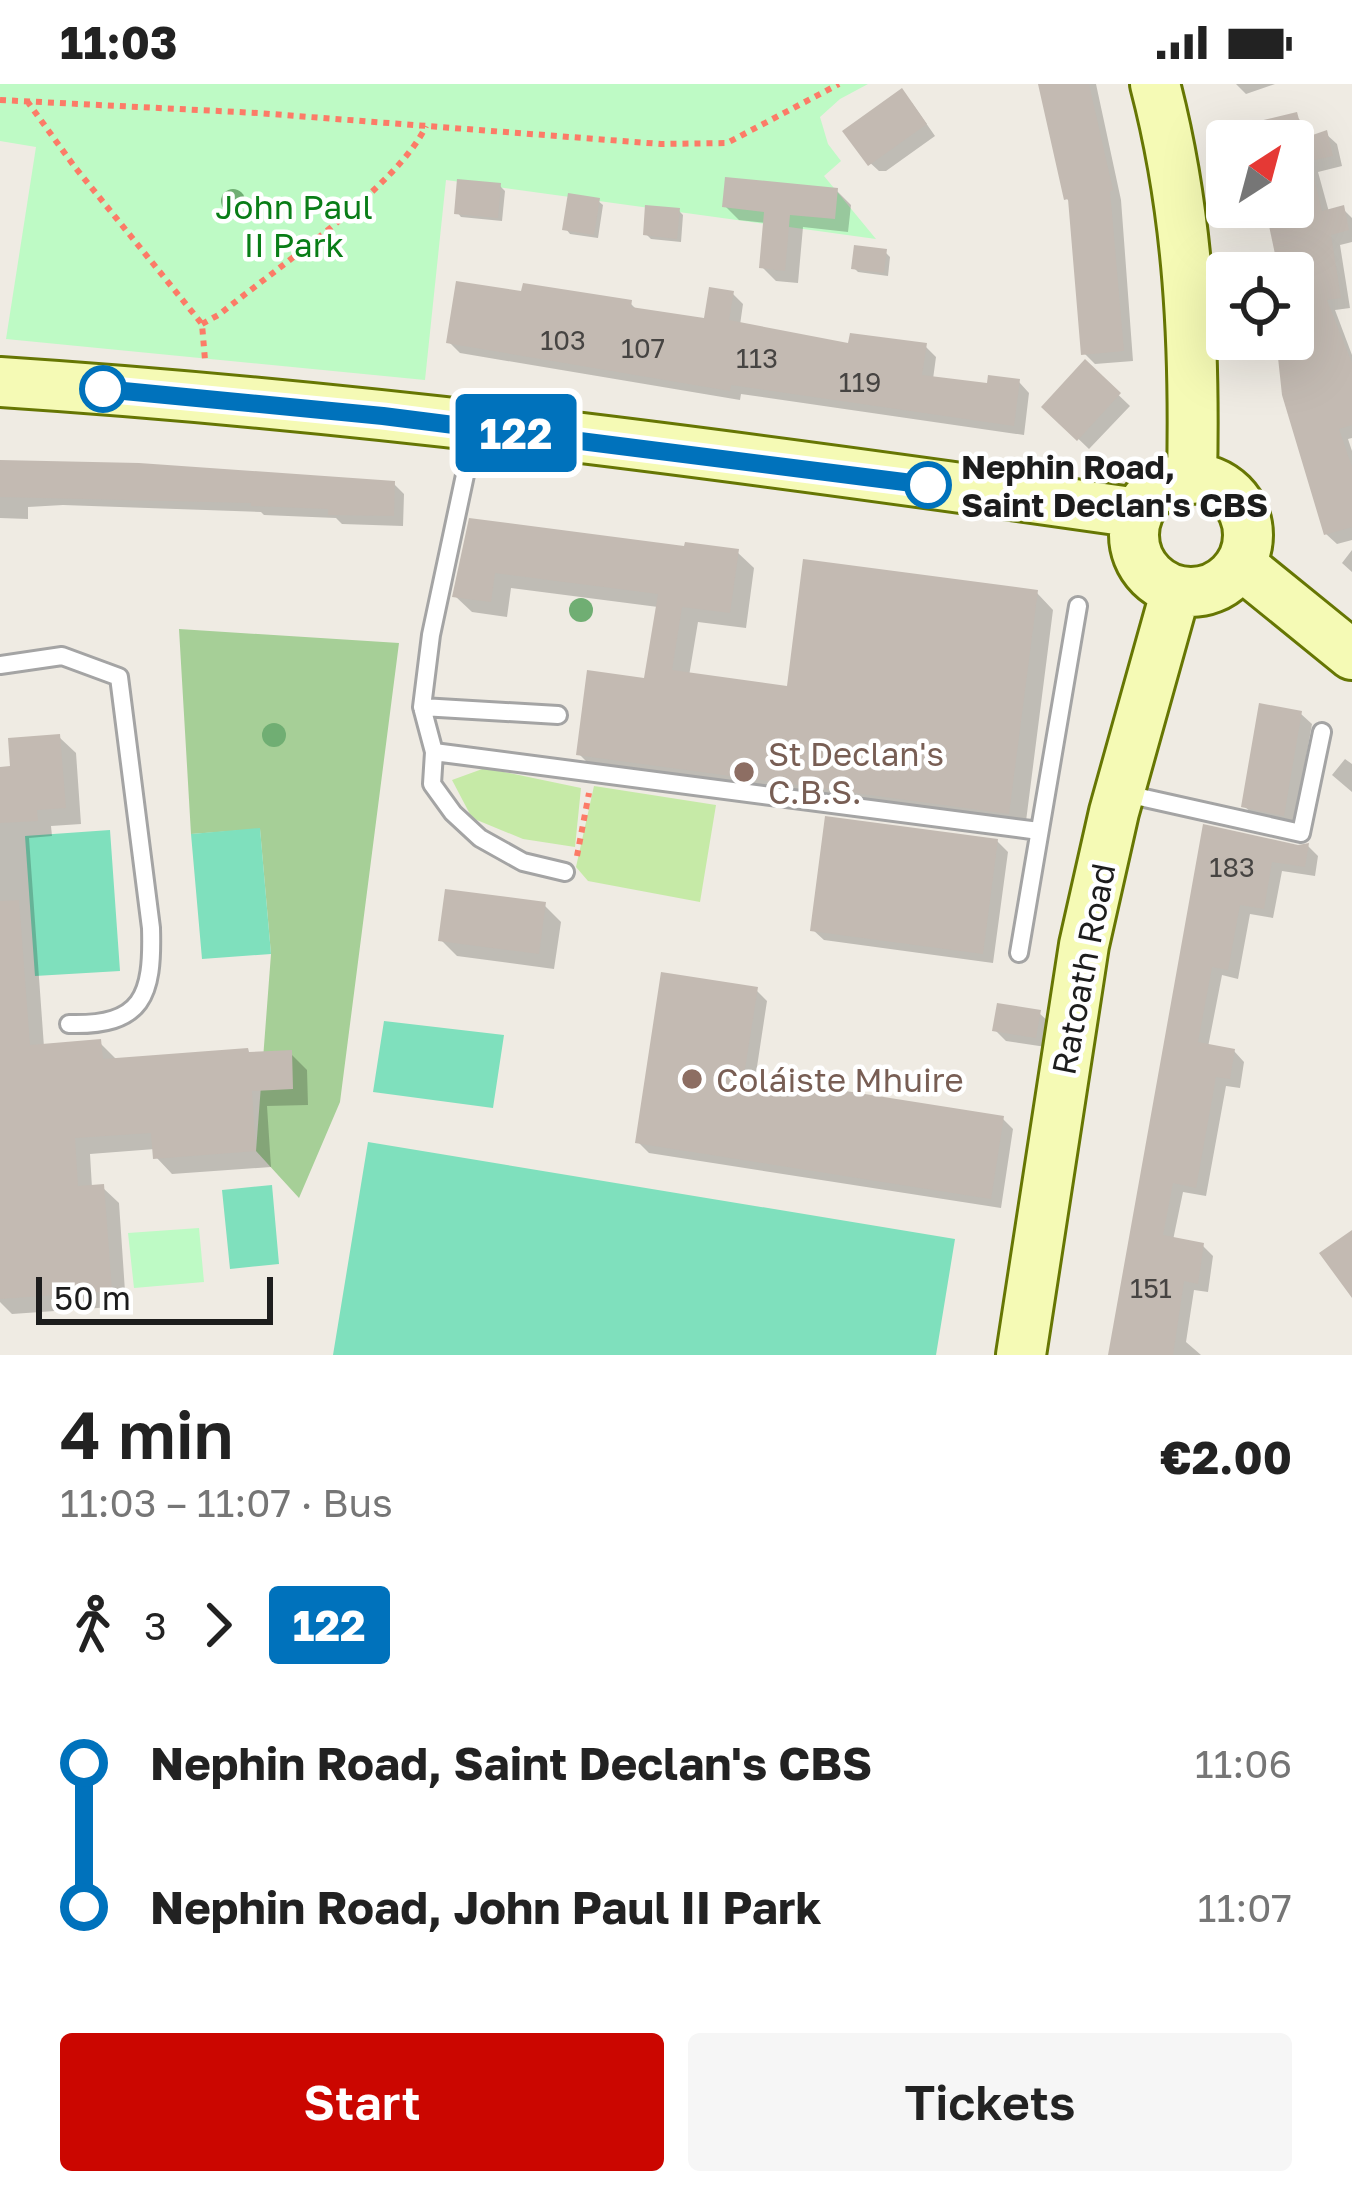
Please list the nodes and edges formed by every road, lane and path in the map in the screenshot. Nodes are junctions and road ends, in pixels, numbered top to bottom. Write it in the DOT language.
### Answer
graph roads {
  1 [pos="839,84"];
  2 [pos="1155,84"];
  3 [pos="0,100"];
  4 [pos="28,101"];
  5 [pos="426,126"];
  6 [pos="202,324"];
  7 [pos="0,382"];
  8 [pos="204,396"];
  9 [pos="475,427"];
  10 [pos="1192,479"];
  11 [pos="1138,513"];
  12 [pos="1240,564"];
  13 [pos="1176,590"];
  14 [pos="1078,606"];
  15 [pos="1352,655"];
  16 [pos="0,664"];
  17 [pos="422,707"];
  18 [pos="558,716"];
  19 [pos="1322,732"];
  20 [pos="434,752"];
  21 [pos="592,772"];
  22 [pos="1119,792"];
  23 [pos="1039,831"];
  24 [pos="566,872"];
  25 [pos="1019,953"];
  26 [pos="69,1024"];
  27 [pos="1022,1355"];
  1 -- 5 [label="path"];
  2 -- 10 [label="main road"];
  3 -- 4 [label="path"];
  4 -- 5 [label="path"];
  4 -- 6 [label="path"];
  5 -- 6 [label="path"];
  6 -- 8 [label="path"];
  7 -- 8 [label="main road"];
  8 -- 9 [label="main road"];
  9 -- 11 [label="main road"];
  9 -- 17 [label="lane"];
  10 -- 11 [label="main road"];
  10 -- 12 [label="main road"];
  11 -- 13 [label="main road"];
  12 -- 13 [label="main road"];
  12 -- 15 [label="main road"];
  13 -- 22 [label="main road, Ratoath Road"];
  14 -- 23 [label="lane"];
  16 -- 26 [label="lane"];
  17 -- 18 [label="lane"];
  17 -- 20 [label="lane"];
  19 -- 22 [label="lane"];
  20 -- 21 [label="lane"];
  20 -- 24 [label="lane"];
  21 -- 23 [label="lane"];
  21 -- 24 [label="path"];
  22 -- 27 [label="main road, Ratoath Road"];
  23 -- 25 [label="lane"];
}
